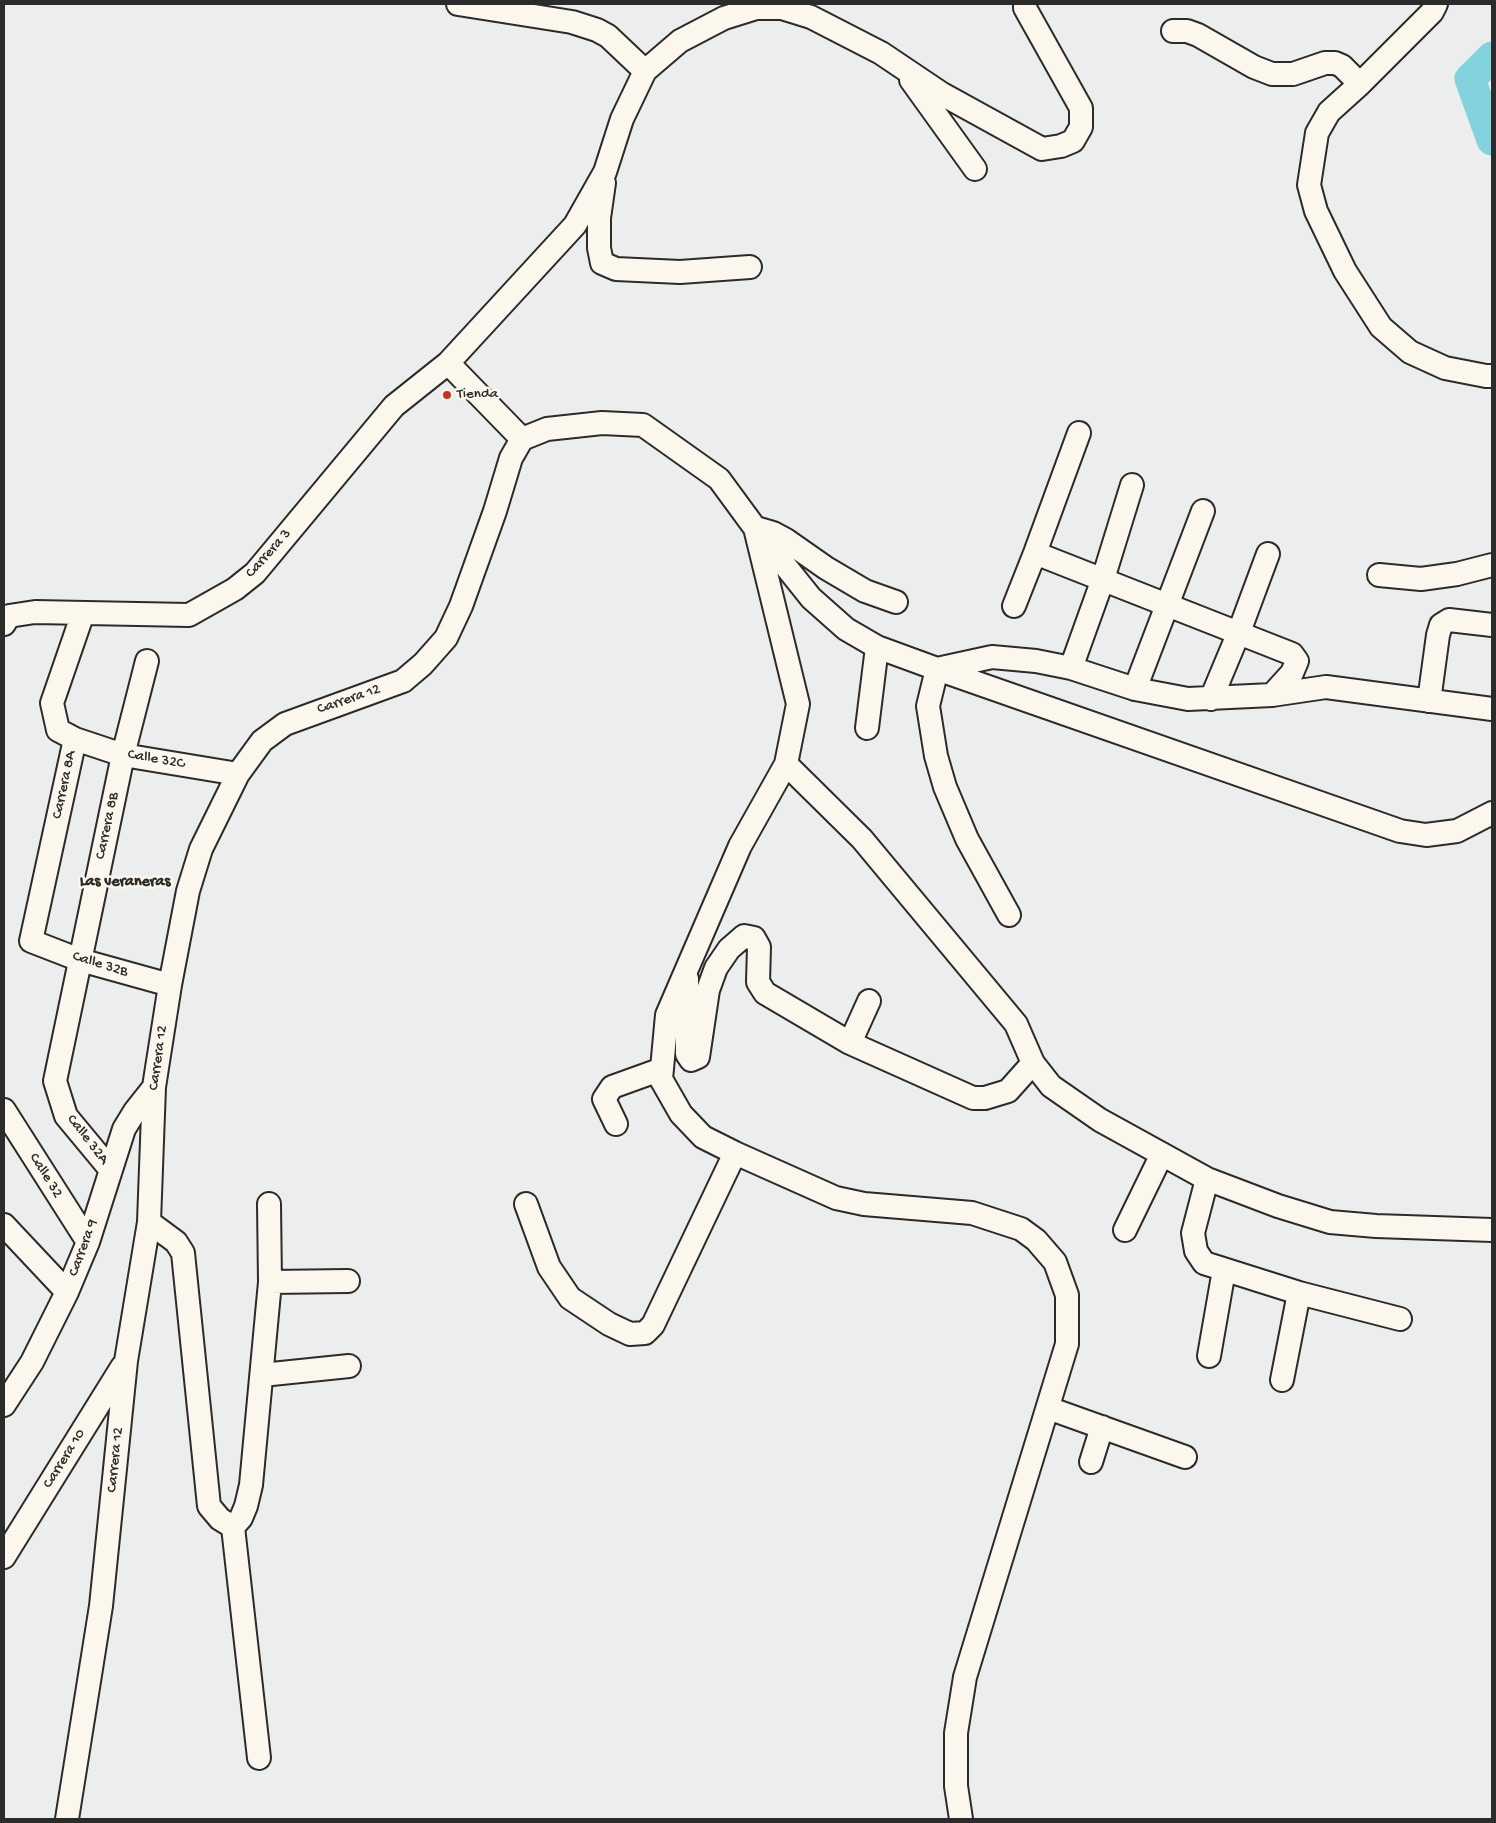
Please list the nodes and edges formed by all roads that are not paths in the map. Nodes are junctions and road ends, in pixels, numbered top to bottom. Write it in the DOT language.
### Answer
graph roads {
  1 [pos="458,4"];
  2 [pos="1025,4"];
  3 [pos="1436,4"];
  4 [pos="1173,31"];
  5 [pos="903,68"];
  6 [pos="645,71"];
  7 [pos="1360,84"];
  8 [pos="975,168"];
  9 [pos="605,172"];
  10 [pos="750,267"];
  11 [pos="448,363"];
  12 [pos="1492,376"];
  13 [pos="1079,433"];
  14 [pos="522,440"];
  15 [pos="1132,485"];
  16 [pos="1203,511"];
  17 [pos="755,528"];
  18 [pos="1035,553"];
  19 [pos="1268,554"];
  20 [pos="1492,565"];
  21 [pos="1380,575"];
  22 [pos="1103,579"];
  23 [pos="896,602"];
  24 [pos="1168,605"];
  25 [pos="1014,606"];
  26 [pos="83,613"];
  27 [pos="4,624"];
  28 [pos="1492,625"];
  29 [pos="1239,632"];
  30 [pos="878,647"];
  31 [pos="147,661"];
  32 [pos="1071,668"];
  33 [pos="936,669"];
  34 [pos="1135,690"];
  35 [pos="1272,694"];
  36 [pos="1211,699"];
  37 [pos="1429,701"];
  38 [pos="1492,709"];
  39 [pos="868,728"];
  40 [pos="75,739"];
  41 [pos="123,755"];
  42 [pos="786,764"];
  43 [pos="238,774"];
  44 [pos="1492,813"];
  45 [pos="1009,915"];
  46 [pos="31,941"];
  47 [pos="80,960"];
  48 [pos="688,968"];
  49 [pos="170,985"];
  50 [pos="869,1001"];
  51 [pos="850,1043"];
  52 [pos="1033,1063"];
  53 [pos="662,1069"];
  54 [pos="55,1081"];
  55 [pos="154,1087"];
  56 [pos="4,1110"];
  57 [pos="616,1124"];
  58 [pos="735,1153"];
  59 [pos="1162,1154"];
  60 [pos="110,1169"];
  61 [pos="1207,1179"];
  62 [pos="269,1204"];
  63 [pos="526,1204"];
  64 [pos="149,1222"];
  65 [pos="4,1225"];
  66 [pos="1125,1230"];
  67 [pos="1492,1230"];
  68 [pos="88,1242"];
  69 [pos="1224,1270"];
  70 [pos="348,1281"];
  71 [pos="270,1282"];
  72 [pos="67,1292"];
  73 [pos="1299,1293"];
  74 [pos="1400,1318"];
  75 [pos="1209,1356"];
  76 [pos="126,1361"];
  77 [pos="348,1366"];
  78 [pos="262,1375"];
  79 [pos="1282,1380"];
  80 [pos="4,1405"];
  81 [pos="1048,1408"];
  82 [pos="1102,1427"];
  83 [pos="1185,1457"];
  84 [pos="1091,1462"];
  85 [pos="233,1527"];
  86 [pos="4,1557"];
  87 [pos="258,1758"];
  88 [pos="67,1819"];
  89 [pos="961,1819"];
  1 -- 6 [label="street"];
  2 -- 5 [label="street"];
  3 -- 7 [label="street"];
  4 -- 7 [label="street"];
  5 -- 6 [label="street"];
  5 -- 8 [label="street"];
  6 -- 9 [label="street"];
  7 -- 12 [label="street"];
  9 -- 10 [label="street"];
  9 -- 11 [label="street, Carrera 3"];
  11 -- 14 [label="street"];
  11 -- 26 [label="street, Carrera 3"];
  13 -- 18 [label="street"];
  14 -- 17 [label="street"];
  14 -- 43 [label="street, Carrera 12"];
  15 -- 22 [label="street"];
  16 -- 24 [label="street"];
  17 -- 23 [label="street"];
  17 -- 30 [label="street"];
  17 -- 42 [label="street"];
  18 -- 22 [label="street"];
  18 -- 25 [label="street"];
  19 -- 29 [label="street"];
  20 -- 21 [label="street"];
  22 -- 24 [label="street"];
  22 -- 32 [label="street"];
  24 -- 29 [label="street"];
  24 -- 34 [label="street"];
  26 -- 27 [label="street, Carrera 3"];
  26 -- 40 [label="street, Carrera 8A"];
  28 -- 37 [label="street"];
  29 -- 35 [label="street"];
  29 -- 36 [label="street"];
  30 -- 33 [label="street"];
  30 -- 39 [label="street"];
  31 -- 41 [label="street, Carrera 8B"];
  32 -- 33 [label="street"];
  32 -- 34 [label="street"];
  33 -- 44 [label="street"];
  33 -- 45 [label="street"];
  34 -- 36 [label="street"];
  35 -- 36 [label="street"];
  35 -- 37 [label="street"];
  37 -- 38 [label="street"];
  40 -- 41 [label="street, Calle 32C"];
  40 -- 46 [label="street, Carrera 8A"];
  41 -- 43 [label="street, Calle 32C"];
  41 -- 47 [label="street, Carrera 8B"];
  42 -- 48 [label="street"];
  42 -- 52 [label="street"];
  43 -- 49 [label="street, Carrera 12"];
  46 -- 47 [label="street, Calle 32B"];
  47 -- 49 [label="street, Calle 32B"];
  47 -- 54 [label="street, Carrera 8B"];
  48 -- 51 [label="street"];
  48 -- 53 [label="street"];
  49 -- 55 [label="street, Carrera 12"];
  50 -- 51 [label="street"];
  51 -- 52 [label="street"];
  52 -- 59 [label="street"];
  53 -- 57 [label="street"];
  53 -- 58 [label="street"];
  54 -- 60 [label="street, Calle 32A"];
  55 -- 60 [label="street, Carrera 9"];
  55 -- 64 [label="street, Carrera 12"];
  56 -- 68 [label="street, Calle 32"];
  58 -- 63 [label="street"];
  58 -- 81 [label="street"];
  59 -- 61 [label="street"];
  59 -- 66 [label="street"];
  60 -- 68 [label="street, Carrera 9"];
  61 -- 67 [label="street"];
  61 -- 69 [label="street"];
  62 -- 71 [label="street"];
  64 -- 76 [label="street, Carrera 12"];
  64 -- 85 [label="street"];
  65 -- 72 [label="street"];
  68 -- 72 [label="street, Carrera 9"];
  69 -- 73 [label="street"];
  69 -- 75 [label="street"];
  70 -- 71 [label="street"];
  71 -- 78 [label="street"];
  72 -- 80 [label="street, Carrera 9"];
  73 -- 74 [label="street"];
  73 -- 79 [label="street"];
  76 -- 86 [label="street, Carrera 10"];
  76 -- 88 [label="street, Carrera 12"];
  77 -- 78 [label="street"];
  78 -- 85 [label="street"];
  81 -- 82 [label="street"];
  81 -- 89 [label="street"];
  82 -- 83 [label="street"];
  82 -- 84 [label="street"];
  85 -- 87 [label="street"];
}
